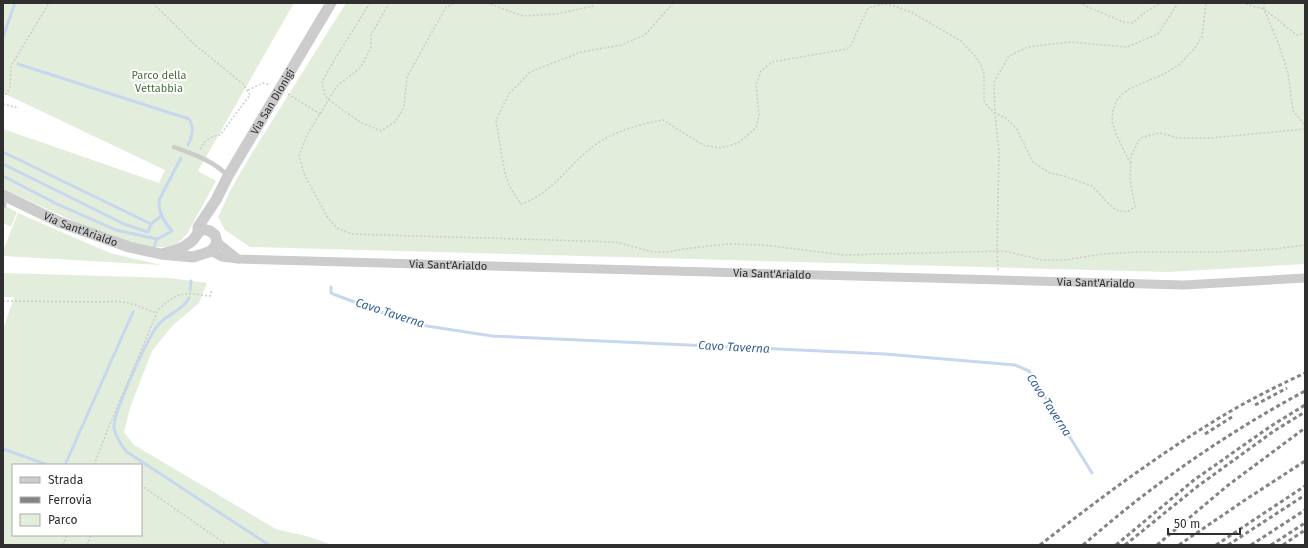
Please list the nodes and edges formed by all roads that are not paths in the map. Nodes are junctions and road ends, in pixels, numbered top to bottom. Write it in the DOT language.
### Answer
graph roads {
  1 [pos="331,3"];
  2 [pos="174,147"];
  3 [pos="228,176"];
  4 [pos="3,195"];
  5 [pos="3,200"];
  6 [pos="216,200"];
  7 [pos="3,205"];
  8 [pos="210,231"];
  9 [pos="196,236"];
  10 [pos="211,248"];
  11 [pos="161,254"];
  12 [pos="1305,278"];
  1 -- 3 [label="street, Via San Dionigi"];
  2 -- 3 [label="lane"];
  3 -- 6 [label="street, Via San Dionigi"];
  4 -- 11 [label="street, Via Sant'Arialdo"];
  5 -- 7 [label="street"];
  6 -- 8 [label="street, Via San Dionigi"];
  6 -- 9 [label="street, Via San Dionigi"];
  8 -- 9 [label="street, Via Sant'Arialdo"];
  8 -- 10 [label="street, Via Sant'Arialdo"];
  9 -- 10 [label="street, Via Sant'Arialdo"];
  9 -- 11 [label="street, Via Sant'Arialdo"];
  10 -- 11 [label="street, Via Sant'Arialdo"];
  10 -- 12 [label="street, Via Sant'Arialdo"];
}
